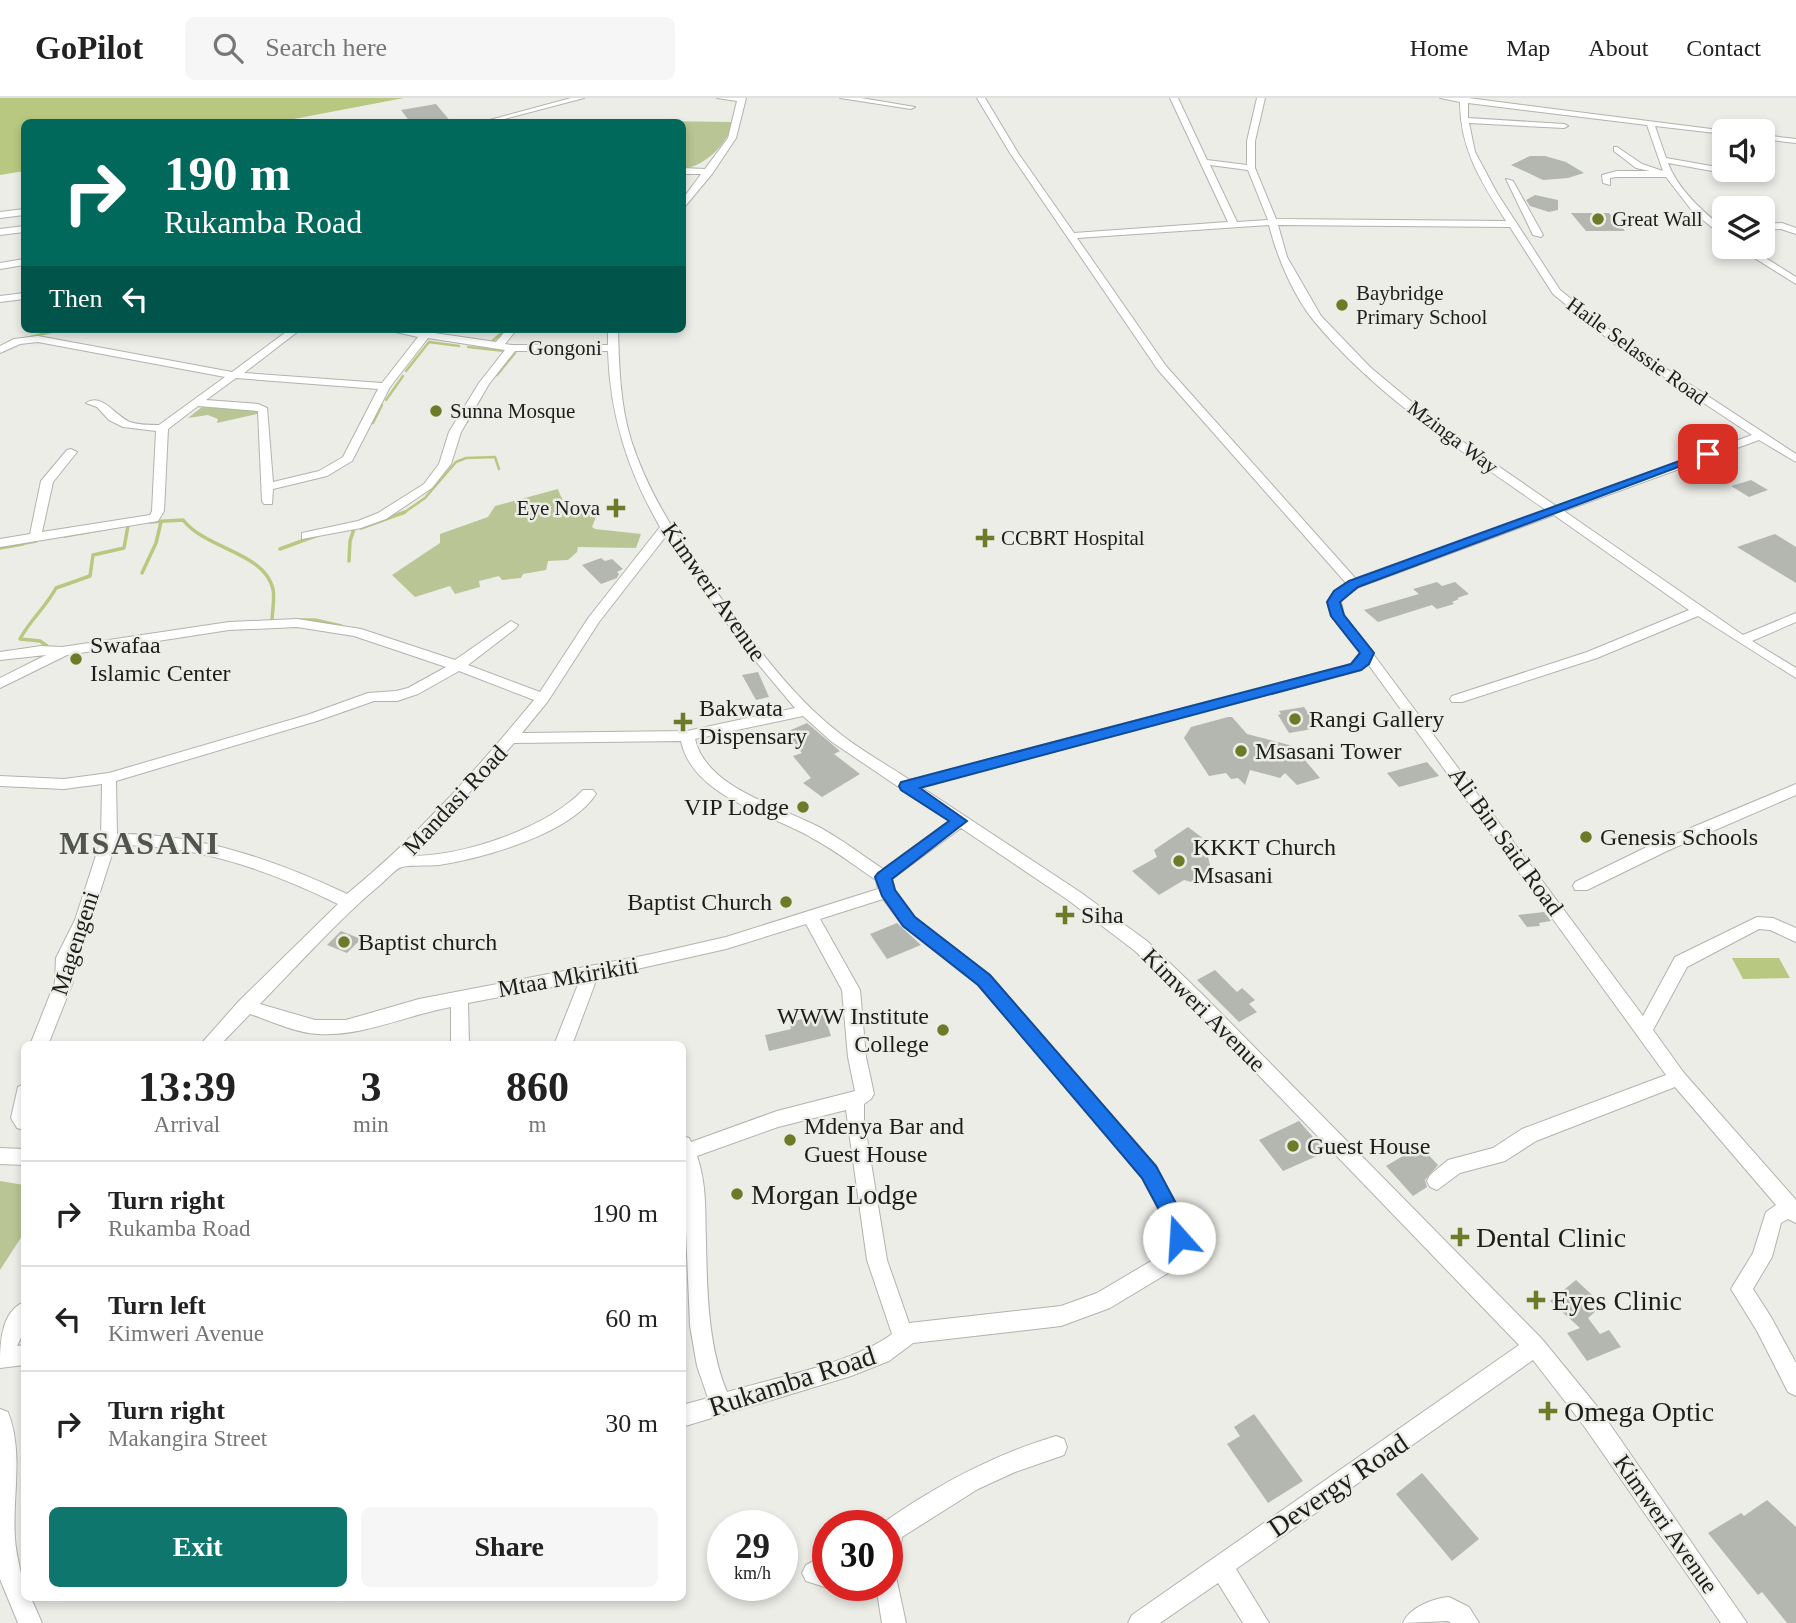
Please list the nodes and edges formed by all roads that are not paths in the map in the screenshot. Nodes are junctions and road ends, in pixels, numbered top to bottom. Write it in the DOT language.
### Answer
graph roads {
  1 [pos="580,98"];
  2 [pos="721,98"];
  3 [pos="742,98"];
  4 [pos="844,98"];
  5 [pos="981,98"];
  6 [pos="1174,98"];
  7 [pos="1261,98"];
  8 [pos="1444,98"];
  9 [pos="1464,99"];
  10 [pos="911,107"];
  11 [pos="498,119"];
  12 [pos="1464,120"];
  13 [pos="1650,122"];
  14 [pos="1564,126"];
  15 [pos="1712,130"];
  16 [pos="1775,139"];
  17 [pos="1796,141"];
  18 [pos="1617,149"];
  19 [pos="1664,160"];
  20 [pos="1203,162"];
  21 [pos="1251,168"];
  22 [pos="1712,169"];
  23 [pos="686,171"];
  24 [pos="709,172"];
  25 [pos="1667,173"];
  26 [pos="1509,181"];
  27 [pos="1607,183"];
  28 [pos="686,202"];
  29 [pos="21,212"];
  30 [pos="0,215"];
  31 [pos="1273,222"];
  32 [pos="1712,223"];
  33 [pos="1513,224"];
  34 [pos="1234,225"];
  35 [pos="1775,226"];
  36 [pos="21,229"];
  37 [pos="1796,230"];
  38 [pos="0,232"];
  39 [pos="1538,235"];
  40 [pos="1072,236"];
  41 [pos="1761,259"];
  42 [pos="21,262"];
  43 [pos="0,266"];
  44 [pos="1796,281"];
  45 [pos="21,296"];
  46 [pos="0,299"];
  47 [pos="291,333"];
  48 [pos="408,333"];
  49 [pos="509,333"];
  50 [pos="613,333"];
  51 [pos="424,336"];
  52 [pos="498,346"];
  53 [pos="512,348"];
  54 [pos="613,348"];
  55 [pos="0,350"];
  56 [pos="233,375"];
  57 [pos="385,386"];
  58 [pos="91,403"];
  59 [pos="195,403"];
  60 [pos="162,428"];
  61 [pos="1759,436"];
  62 [pos="71,452"];
  63 [pos="1796,459"];
  64 [pos="266,487"];
  65 [pos="268,501"];
  66 [pos="1553,510"];
  67 [pos="667,526"];
  68 [pos="306,536"];
  69 [pos="36,537"];
  70 [pos="0,543"];
  71 [pos="1354,584"];
  72 [pos="1700,610"];
  73 [pos="1796,617"];
  74 [pos="511,625"];
  75 [pos="1742,640"];
  76 [pos="64,651"];
  77 [pos="1367,653"];
  78 [pos="0,656"];
  79 [pos="457,666"];
  80 [pos="1796,674"];
  81 [pos="0,684"];
  82 [pos="543,698"];
  83 [pos="1457,699"];
  84 [pos="804,711"];
  85 [pos="687,736"];
  86 [pos="512,738"];
  87 [pos="109,778"];
  88 [pos="0,781"];
  89 [pos="906,786"];
  90 [pos="1796,789"];
  91 [pos="588,794"];
  92 [pos="960,821"];
  93 [pos="108,840"];
  94 [pos="398,860"];
  95 [pos="885,884"];
  96 [pos="1581,886"];
  97 [pos="349,902"];
  98 [pos="811,918"];
  99 [pos="1796,936"];
  100 [pos="591,973"];
  101 [pos="459,998"];
  102 [pos="245,1006"];
  103 [pos="1644,1030"];
  104 [pos="41,1041"];
  105 [pos="213,1041"];
  106 [pos="460,1041"];
  107 [pos="565,1041"];
  108 [pos="1678,1078"];
  109 [pos="855,1100"];
  110 [pos="686,1155"];
  111 [pos="0,1156"];
  112 [pos="21,1157"];
  113 [pos="686,1157"];
  114 [pos="1437,1181"];
  115 [pos="1793,1211"];
  116 [pos="21,1318"];
  117 [pos="903,1336"];
  118 [pos="1535,1346"];
  119 [pos="21,1355"];
  120 [pos="0,1357"];
  121 [pos="1796,1385"];
  122 [pos="720,1404"];
  123 [pos="686,1415"];
  124 [pos="0,1420"];
  125 [pos="1056,1447"];
  126 [pos="903,1522"];
  127 [pos="1220,1565"];
  128 [pos="890,1601"];
  129 [pos="30,1623"];
  130 [pos="894,1623"];
  131 [pos="1140,1623"];
  132 [pos="1256,1623"];
  133 [pos="1415,1623"];
  134 [pos="1467,1623"];
  135 [pos="1735,1623"];
  1 -- 11 [label="street"];
  2 -- 3 [label="street"];
  3 -- 24 [label="street"];
  4 -- 10 [label="street"];
  5 -- 40 [label="street"];
  6 -- 20 [label="street"];
  7 -- 21 [label="street, Mzinga Way"];
  8 -- 9 [label="street"];
  9 -- 12 [label="street, Haile Selassie Road"];
  9 -- 13 [label="street"];
  12 -- 14 [label="street"];
  12 -- 33 [label="street, Haile Selassie Road"];
  13 -- 15 [label="street"];
  13 -- 19 [label="street"];
  16 -- 17 [label="street"];
  18 -- 25 [label="street"];
  19 -- 22 [label="street"];
  19 -- 25 [label="street"];
  20 -- 21 [label="street"];
  20 -- 34 [label="street"];
  21 -- 31 [label="street, Mzinga Way"];
  23 -- 24 [label="street"];
  24 -- 28 [label="street"];
  25 -- 27 [label="street"];
  25 -- 32 [label="street"];
  26 -- 39 [label="street"];
  29 -- 30 [label="street"];
  31 -- 33 [label="street"];
  31 -- 34 [label="street"];
  31 -- 66 [label="street, Mzinga Way"];
  33 -- 61 [label="street, Haile Selassie Road"];
  34 -- 40 [label="street"];
  35 -- 37 [label="street"];
  36 -- 38 [label="street"];
  40 -- 71 [label="street"];
  41 -- 44 [label="street"];
  42 -- 43 [label="street"];
  45 -- 46 [label="street"];
  47 -- 56 [label="street"];
  48 -- 51 [label="street"];
  49 -- 52 [label="street, Gongoni"];
  50 -- 54 [label="street, Kimweri Avenue"];
  51 -- 52 [label="street"];
  51 -- 57 [label="street"];
  52 -- 53 [label="street, Gongoni"];
  53 -- 54 [label="street, Gongoni"];
  53 -- 68 [label="street"];
  54 -- 67 [label="street, Kimweri Avenue"];
  55 -- 56 [label="street"];
  56 -- 57 [label="street"];
  56 -- 59 [label="street"];
  57 -- 64 [label="street"];
  58 -- 60 [label="street"];
  59 -- 60 [label="street"];
  59 -- 64 [label="street"];
  60 -- 69 [label="street"];
  61 -- 63 [label="street, Haile Selassie Road"];
  61 -- 66 [label="street"];
  62 -- 69 [label="street"];
  64 -- 65 [label="street"];
  66 -- 71 [label="street"];
  66 -- 72 [label="street, Mzinga Way"];
  67 -- 82 [label="street, Mandasi Road"];
  67 -- 84 [label="street, Kimweri Avenue"];
  69 -- 70 [label="street"];
  71 -- 77 [label="street, Ali Bin Said Road"];
  72 -- 75 [label="street, Mzinga Way"];
  72 -- 83 [label="street"];
  73 -- 75 [label="street"];
  74 -- 79 [label="street"];
  75 -- 80 [label="street, Mzinga Way"];
  76 -- 78 [label="street"];
  76 -- 79 [label="street"];
  76 -- 81 [label="street"];
  77 -- 89 [label="street"];
  77 -- 103 [label="street, Ali Bin Said Road"];
  79 -- 82 [label="street"];
  79 -- 87 [label="street"];
  82 -- 86 [label="street, Mandasi Road"];
  84 -- 85 [label="street"];
  84 -- 89 [label="street, Kimweri Avenue"];
  85 -- 86 [label="street"];
  85 -- 95 [label="street, Rukamba Road"];
  86 -- 94 [label="street, Mandasi Road"];
  87 -- 88 [label="street"];
  87 -- 93 [label="street"];
  89 -- 92 [label="street, Kimweri Avenue"];
  90 -- 96 [label="street, Ali Bin Said Road"];
  91 -- 94 [label="street"];
  92 -- 95 [label="street"];
  92 -- 118 [label="street, Kimweri Avenue"];
  93 -- 97 [label="street"];
  93 -- 104 [label="street, Magengeni"];
  94 -- 97 [label="street, Mandasi Road"];
  95 -- 98 [label="street, Mtaa Mkirikiti"];
  95 -- 117 [label="street, Rukamba Road"];
  97 -- 102 [label="street, Mandasi Road"];
  98 -- 100 [label="street, Mtaa Mkirikiti"];
  98 -- 109 [label="street"];
  99 -- 103 [label="street"];
  100 -- 101 [label="street, Mtaa Mkirikiti"];
  100 -- 107 [label="street"];
  101 -- 102 [label="street, Mtaa Mkirikiti"];
  101 -- 106 [label="street"];
  102 -- 105 [label="street, Mandasi Road"];
  103 -- 108 [label="street, Ali Bin Said Road"];
  108 -- 114 [label="street"];
  108 -- 115 [label="street, Ali Bin Said Road"];
  109 -- 110 [label="street"];
  109 -- 117 [label="street"];
  111 -- 112 [label="street"];
  113 -- 122 [label="street"];
  115 -- 121 [label="street"];
  116 -- 120 [label="street"];
  117 -- 122 [label="street, Rukamba Road"];
  118 -- 127 [label="street, Devergy Road"];
  118 -- 135 [label="street, Kimweri Avenue"];
  119 -- 120 [label="street"];
  122 -- 123 [label="street, Rukamba Road"];
  124 -- 129 [label="street"];
  125 -- 126 [label="street"];
  127 -- 131 [label="street, Devergy Road"];
  127 -- 132 [label="street"];
  128 -- 130 [label="street"];
  133 -- 134 [label="street"];
}
